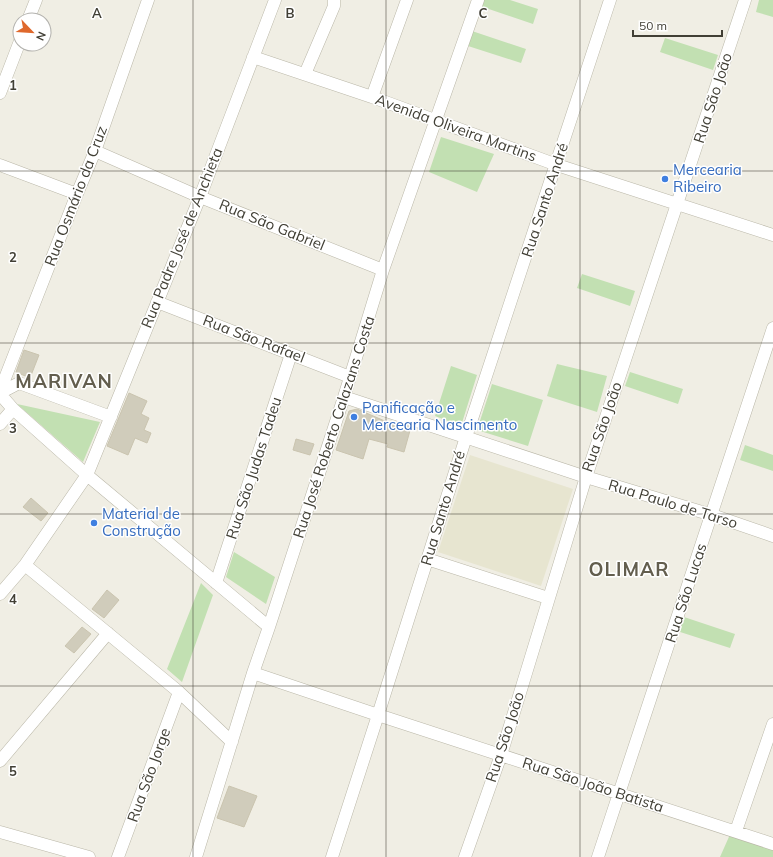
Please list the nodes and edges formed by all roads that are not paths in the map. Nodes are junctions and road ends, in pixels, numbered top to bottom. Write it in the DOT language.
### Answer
graph roads {
  1 [pos="36,0"];
  2 [pos="148,0"];
  3 [pos="275,0"];
  4 [pos="334,0"];
  5 [pos="407,0"];
  6 [pos="478,0"];
  7 [pos="610,0"];
  8 [pos="745,0"];
  9 [pos="31,12"];
  10 [pos="16,52"];
  11 [pos="253,57"];
  12 [pos="305,74"];
  13 [pos="0,93"];
  14 [pos="372,97"];
  15 [pos="437,120"];
  16 [pos="95,151"];
  17 [pos="0,165"];
  18 [pos="557,165"];
  19 [pos="77,194"];
  20 [pos="200,197"];
  21 [pos="678,204"];
  22 [pos="773,235"];
  23 [pos="383,270"];
  24 [pos="157,302"];
  25 [pos="773,328"];
  26 [pos="291,354"];
  27 [pos="350,377"];
  28 [pos="0,393"];
  29 [pos="344,397"];
  30 [pos="13,409"];
  31 [pos="111,417"];
  32 [pos="0,424"];
  33 [pos="466,437"];
  34 [pos="87,475"];
  35 [pos="586,477"];
  36 [pos="712,515"];
  37 [pos="773,536"];
  38 [pos="427,559"];
  39 [pos="25,565"];
  40 [pos="216,583"];
  41 [pos="0,594"];
  42 [pos="548,598"];
  43 [pos="270,627"];
  44 [pos="108,633"];
  45 [pos="253,673"];
  46 [pos="179,692"];
  47 [pos="378,715"];
  48 [pos="773,724"];
  49 [pos="232,742"];
  50 [pos="501,755"];
  51 [pos="0,761"];
  52 [pos="620,793"];
  53 [pos="736,831"];
  54 [pos="0,832"];
  55 [pos="773,844"];
  56 [pos="67,854"];
  57 [pos="89,857"];
  58 [pos="118,857"];
  59 [pos="196,857"];
  60 [pos="332,857"];
  61 [pos="465,857"];
  62 [pos="598,857"];
  1 -- 9 [label="street"];
  2 -- 16 [label="street, Rua Osmário da Cruz"];
  3 -- 11 [label="street, Rua Padre José de Anchieta"];
  4 -- 12 [label="street"];
  5 -- 14 [label="street"];
  6 -- 15 [label="street, Rua José Roberto Calazans Costa"];
  7 -- 18 [label="street, Rua Santo André"];
  8 -- 21 [label="street, Rua São João"];
  10 -- 13 [label="street"];
  11 -- 12 [label="street, Avenida Oliveira Martins"];
  11 -- 20 [label="street, Rua Padre José de Anchieta"];
  12 -- 14 [label="street, Avenida Oliveira Martins"];
  14 -- 15 [label="street, Avenida Oliveira Martins"];
  15 -- 18 [label="street, Avenida Oliveira Martins"];
  15 -- 23 [label="street, Rua José Roberto Calazans Costa"];
  16 -- 19 [label="street, Rua Osmário da Cruz"];
  16 -- 20 [label="street, Rua São Gabriel"];
  17 -- 19 [label="street"];
  18 -- 21 [label="street, Avenida Oliveira Martins"];
  18 -- 33 [label="street, Rua Santo André"];
  19 -- 28 [label="street, Rua Osmário da Cruz"];
  20 -- 23 [label="street, Rua São Gabriel"];
  20 -- 24 [label="street, Rua Padre José de Anchieta"];
  21 -- 22 [label="street, Avenida Oliveira Martins"];
  21 -- 35 [label="street, Rua São João"];
  23 -- 27 [label="street, Rua José Roberto Calazans Costa"];
  24 -- 26 [label="street, Rua São Rafael"];
  24 -- 31 [label="street, Rua Padre José de Anchieta"];
  25 -- 36 [label="street, Rua São Lucas"];
  26 -- 27 [label="street, Rua São Rafael"];
  26 -- 40 [label="street, Rua São Judas Tadeu"];
  27 -- 29 [label="street, Rua José Roberto Calazans Costa"];
  28 -- 30 [label="street"];
  28 -- 31 [label="street"];
  29 -- 33 [label="street, Rua Paulo de Tarso"];
  29 -- 43 [label="street, Rua José Roberto Calazans Costa"];
  30 -- 32 [label="street"];
  30 -- 34 [label="street"];
  31 -- 34 [label="street, Rua Padre José de Anchieta"];
  33 -- 35 [label="street, Rua Paulo de Tarso"];
  33 -- 38 [label="street, Rua Santo André"];
  34 -- 39 [label="street, Rua Padre José de Anchieta"];
  34 -- 40 [label="street"];
  35 -- 36 [label="street, Rua Paulo de Tarso"];
  35 -- 42 [label="street, Rua São João"];
  36 -- 37 [label="street, Rua Paulo de Tarso"];
  36 -- 52 [label="street, Rua São Lucas"];
  38 -- 42 [label="street"];
  38 -- 47 [label="street, Rua Santo André"];
  39 -- 41 [label="street, Rua Padre José de Anchieta"];
  39 -- 44 [label="street"];
  40 -- 43 [label="street"];
  42 -- 50 [label="street, Rua São João"];
  43 -- 45 [label="street, Rua José Roberto Calazans Costa"];
  44 -- 46 [label="street"];
  44 -- 51 [label="street"];
  45 -- 47 [label="street, Rua São João Batista"];
  45 -- 49 [label="street, Rua José Roberto Calazans Costa"];
  46 -- 49 [label="street"];
  46 -- 58 [label="street, Rua São Jorge"];
  47 -- 50 [label="street, Rua São João Batista"];
  47 -- 60 [label="street, Rua Santo André"];
  48 -- 53 [label="street"];
  49 -- 59 [label="street, Rua José Roberto Calazans Costa"];
  50 -- 52 [label="street, Rua São João Batista"];
  50 -- 61 [label="street, Rua São João"];
  52 -- 53 [label="street, Rua São João Batista"];
  52 -- 62 [label="street, Rua São Lucas"];
  53 -- 55 [label="street, Rua São João Batista"];
  54 -- 56 [label="street"];
  56 -- 57 [label="street"];
}
